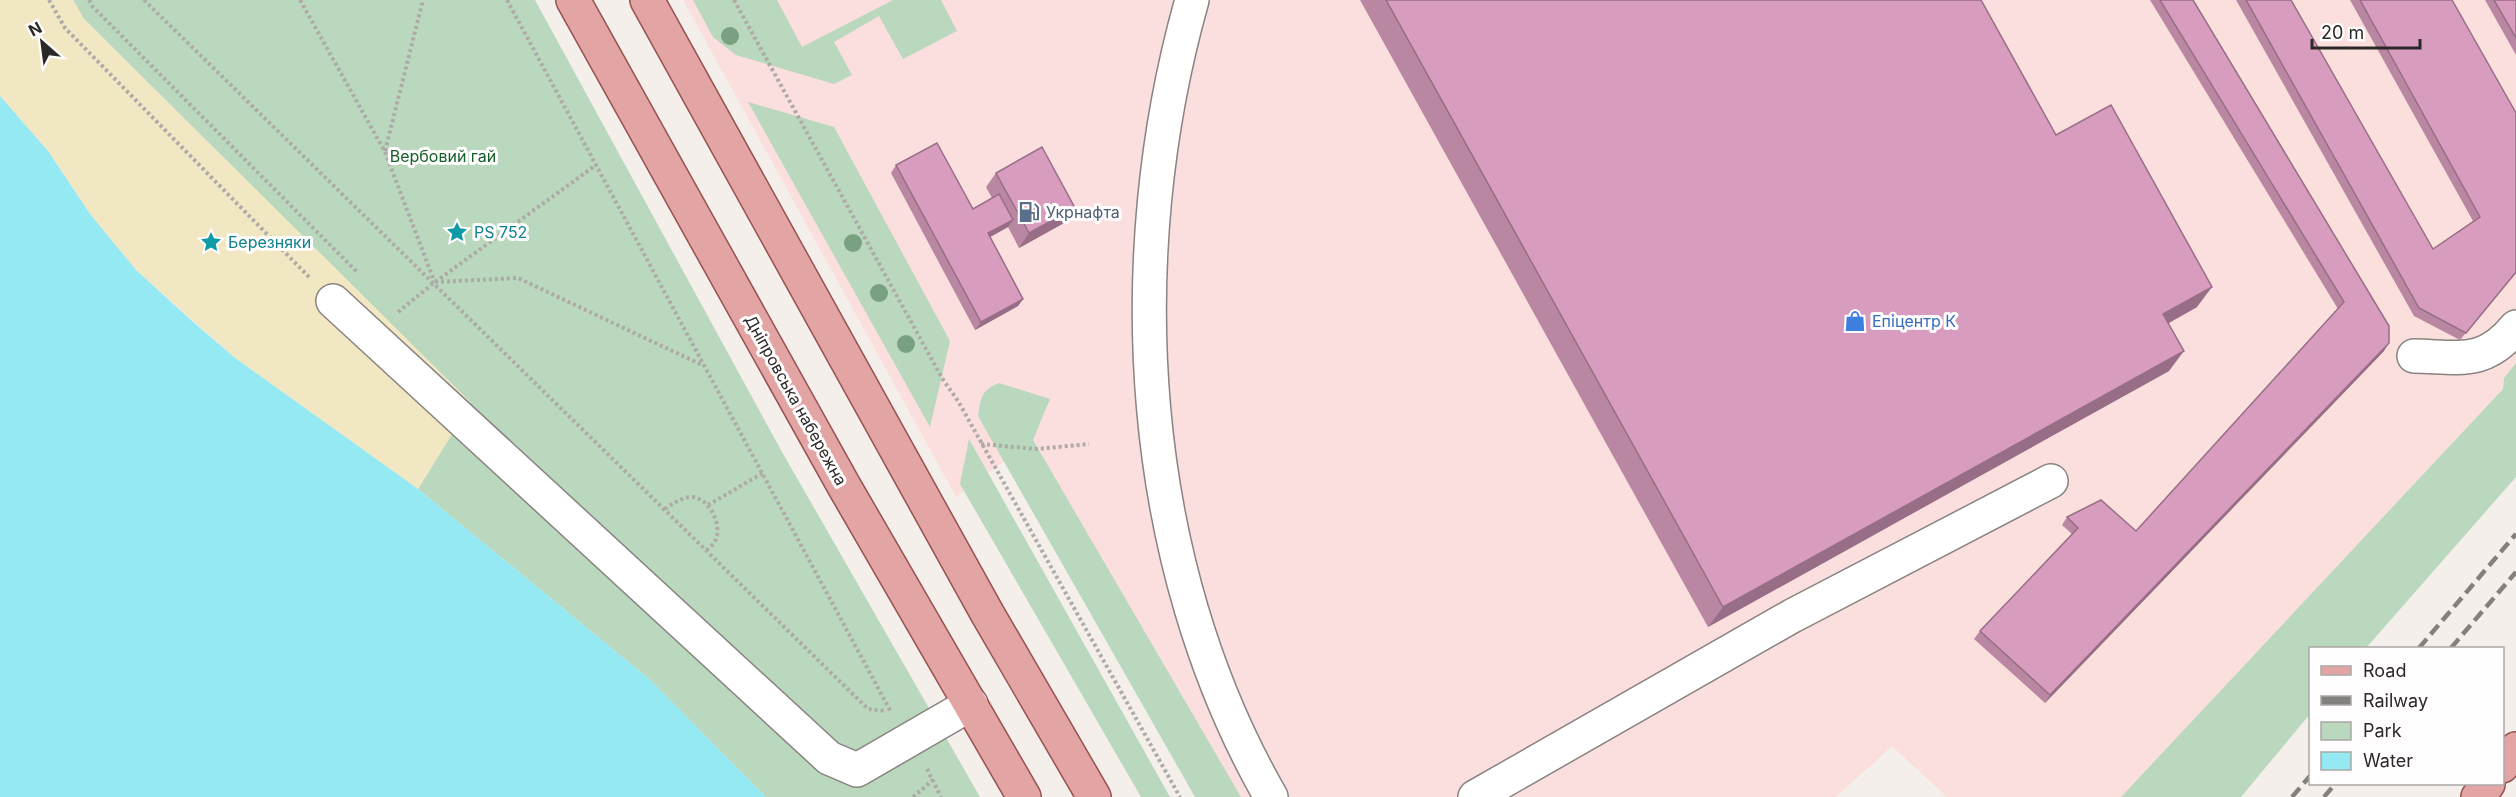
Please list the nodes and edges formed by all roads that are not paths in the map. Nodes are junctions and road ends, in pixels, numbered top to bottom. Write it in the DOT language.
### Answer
graph roads {
  1 [pos="573,0"];
  2 [pos="646,0"];
  3 [pos="1192,0"];
  4 [pos="333,301"];
  5 [pos="2516,327"];
  6 [pos="2414,356"];
  7 [pos="2051,482"];
  8 [pos="971,704"];
  9 [pos="2516,749"];
  10 [pos="2504,764"];
  11 [pos="1024,797"];
  12 [pos="1094,797"];
  13 [pos="1271,797"];
  14 [pos="1475,797"];
  1 -- 8 [label="main road, Дніпровська набережна"];
  2 -- 12 [label="main road"];
  3 -- 13 [label="lane"];
  4 -- 8 [label="lane"];
  5 -- 6 [label="lane"];
  7 -- 14 [label="lane"];
  8 -- 11 [label="main road, Дніпровська набережна"];
  9 -- 10 [label="main road"];
}
